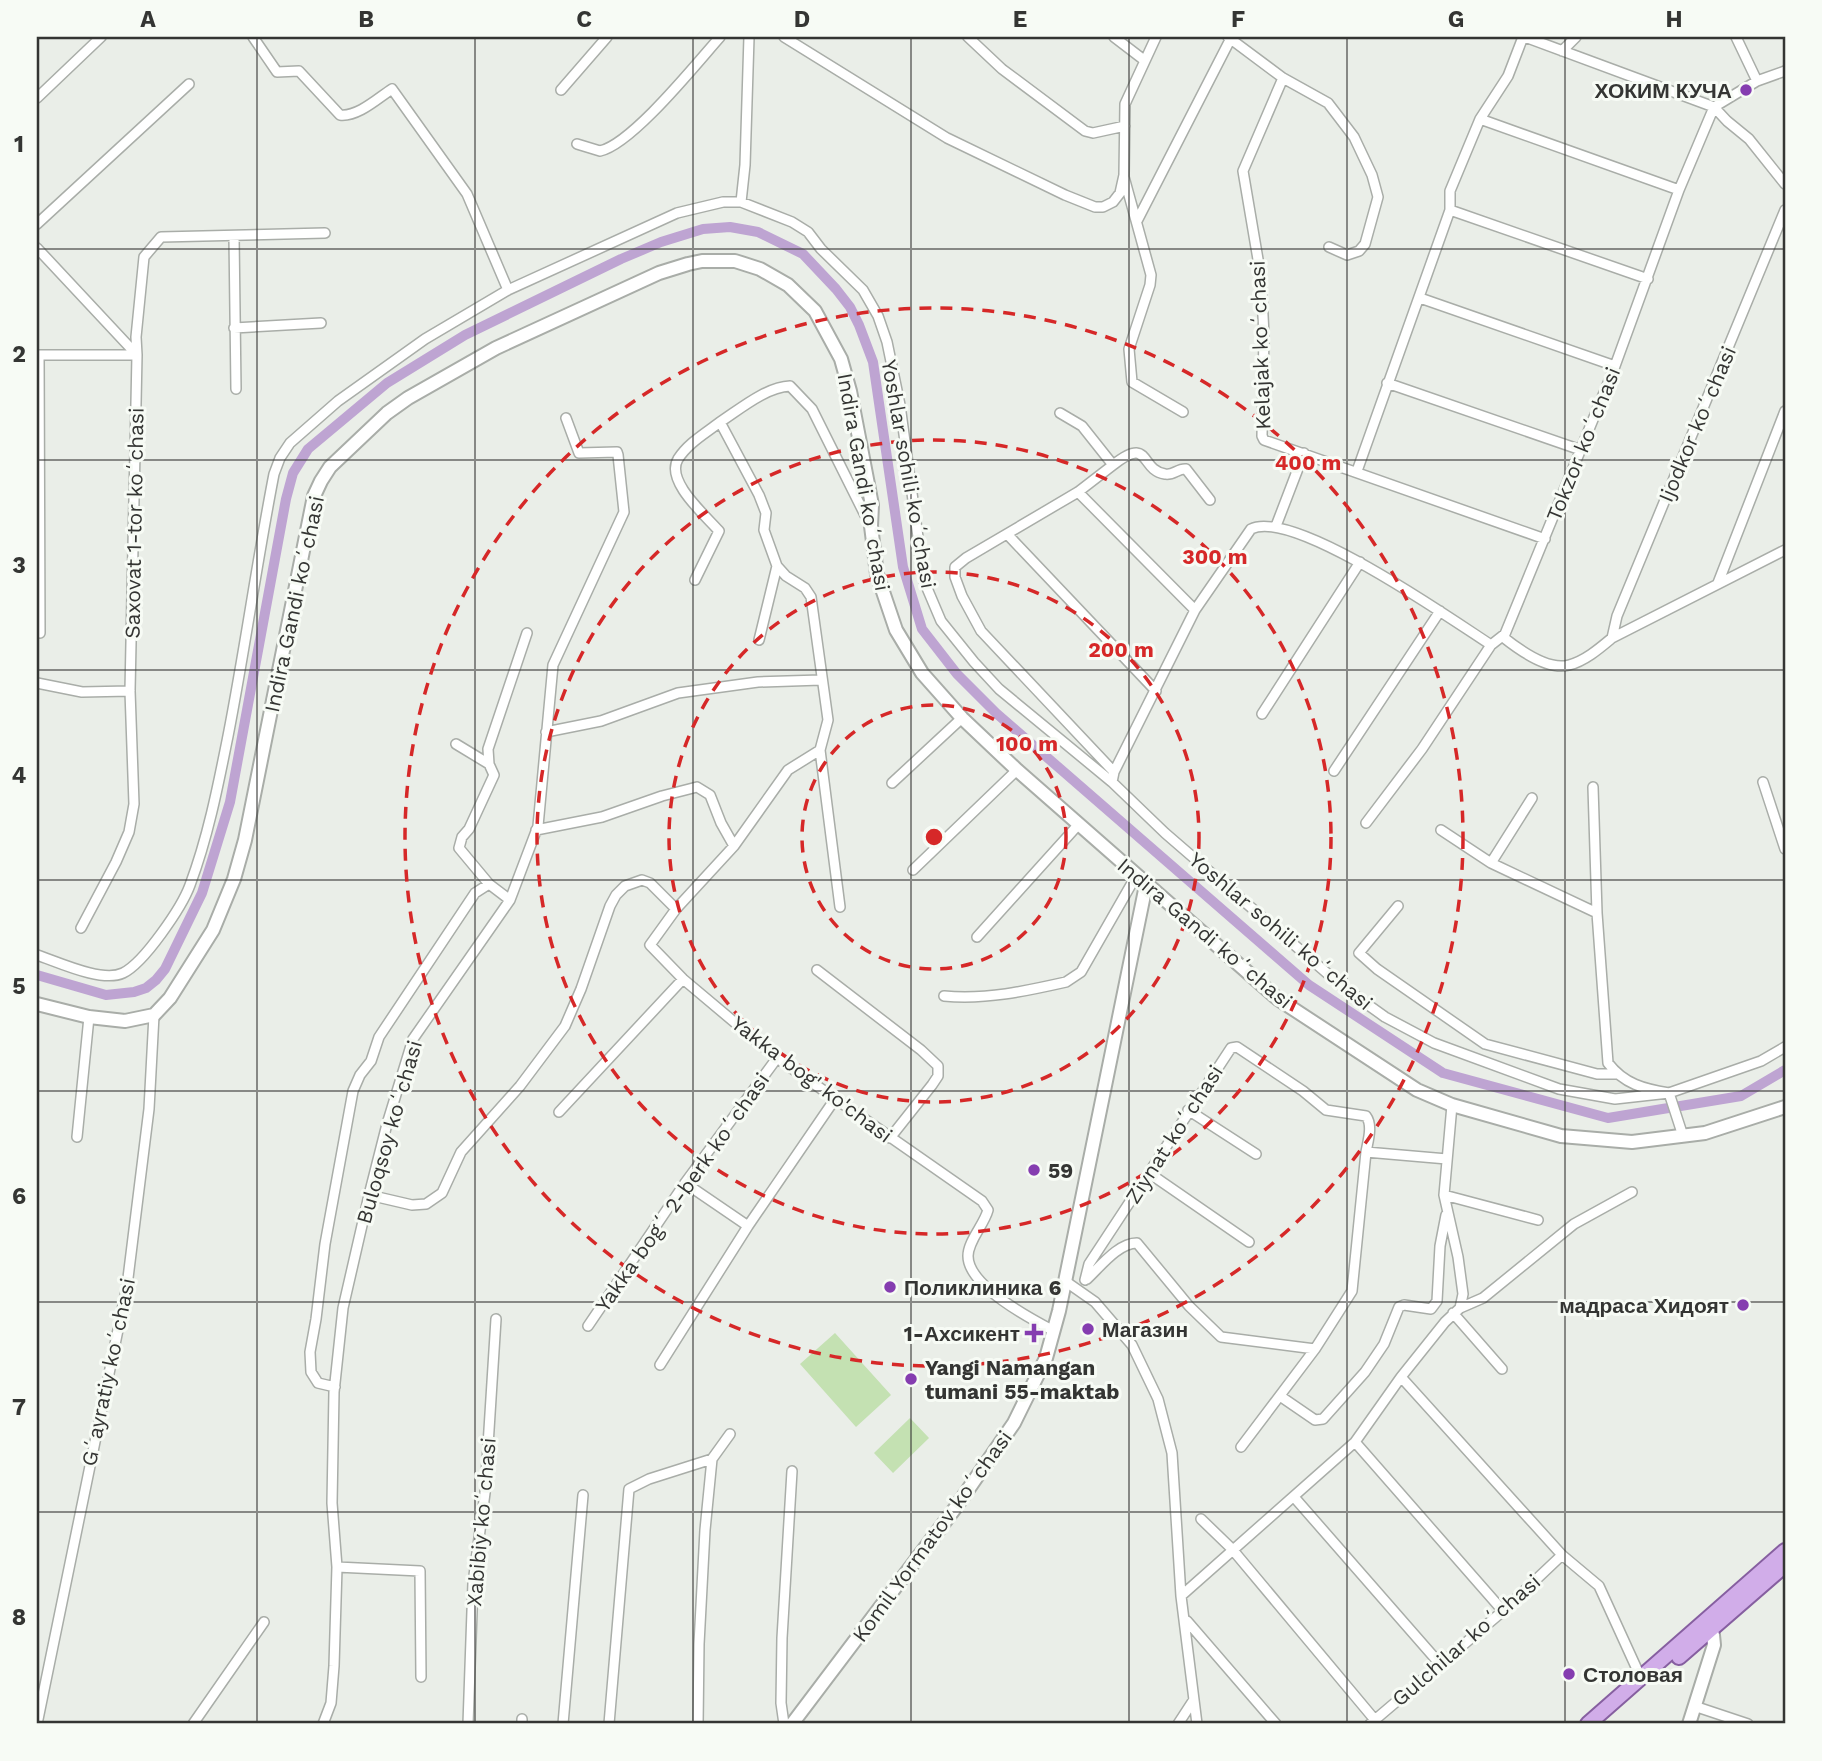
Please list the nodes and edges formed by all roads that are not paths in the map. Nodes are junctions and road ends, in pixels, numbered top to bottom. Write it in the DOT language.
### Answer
graph roads {
  1 [pos="101,37"];
  2 [pos="253,37"];
  3 [pos="607,37"];
  4 [pos="720,37"];
  5 [pos="749,37"];
  6 [pos="785,37"];
  7 [pos="968,37"];
  8 [pos="1114,37"];
  9 [pos="1156,37"];
  10 [pos="1524,37"];
  11 [pos="1576,37"];
  12 [pos="1736,37"];
  13 [pos="1229,38"];
  14 [pos="1562,51"];
  15 [pos="1144,60"];
  16 [pos="1785,71"];
  17 [pos="1283,78"];
  18 [pos="1757,81"];
  19 [pos="189,84"];
  20 [pos="561,90"];
  21 [pos="37,98"];
  22 [pos="1714,107"];
  23 [pos="1480,119"];
  24 [pos="1125,126"];
  25 [pos="577,144"];
  26 [pos="1124,175"];
  27 [pos="1785,184"];
  28 [pos="1679,190"];
  29 [pos="741,202"];
  30 [pos="1450,210"];
  31 [pos="1785,210"];
  32 [pos="1138,221"];
  33 [pos="37,224"];
  34 [pos="325,233"];
  35 [pos="234,236"];
  36 [pos="1329,247"];
  37 [pos="37,248"];
  38 [pos="1648,279"];
  39 [pos="508,290"];
  40 [pos="1420,298"];
  41 [pos="321,323"];
  42 [pos="234,328"];
  43 [pos="38,355"];
  44 [pos="137,355"];
  45 [pos="1615,366"];
  46 [pos="1387,383"];
  47 [pos="236,389"];
  48 [pos="1785,411"];
  49 [pos="1182,412"];
  50 [pos="1060,414"];
  51 [pos="566,418"];
  52 [pos="720,422"];
  53 [pos="1581,450"];
  54 [pos="1304,453"];
  55 [pos="1112,465"];
  56 [pos="1357,471"];
  57 [pos="1078,492"];
  58 [pos="1210,500"];
  59 [pos="870,526"];
  60 [pos="1276,526"];
  61 [pos="1007,534"];
  62 [pos="1545,538"];
  63 [pos="1784,554"];
  64 [pos="1360,562"];
  65 [pos="777,566"];
  66 [pos="695,580"];
  67 [pos="1718,583"];
  68 [pos="1195,610"];
  69 [pos="1440,611"];
  70 [pos="527,633"];
  71 [pos="40,634"];
  72 [pos="1503,637"];
  73 [pos="1612,638"];
  74 [pos="759,640"];
  75 [pos="1491,645"];
  76 [pos="821,680"];
  77 [pos="37,683"];
  78 [pos="130,691"];
  79 [pos="1156,691"];
  80 [pos="1262,714"];
  81 [pos="962,718"];
  82 [pos="546,732"];
  83 [pos="456,744"];
  84 [pos="820,750"];
  85 [pos="489,764"];
  86 [pos="1017,770"];
  87 [pos="1334,771"];
  88 [pos="1113,777"];
  89 [pos="1763,782"];
  90 [pos="892,783"];
  91 [pos="1593,787"];
  92 [pos="1532,798"];
  93 [pos="1366,823"];
  94 [pos="1078,825"];
  95 [pos="536,830"];
  96 [pos="1441,830"];
  97 [pos="734,846"];
  98 [pos="1785,849"];
  99 [pos="1490,863"];
  100 [pos="914,870"];
  101 [pos="1141,880"];
  102 [pos="489,884"];
  103 [pos="510,900"];
  104 [pos="1398,906"];
  105 [pos="840,907"];
  106 [pos="676,909"];
  107 [pos="1597,913"];
  108 [pos="81,928"];
  109 [pos="977,937"];
  110 [pos="37,955"];
  111 [pos="817,970"];
  112 [pos="683,979"];
  113 [pos="944,996"];
  114 [pos="37,1004"];
  115 [pos="154,1015"];
  116 [pos="89,1017"];
  117 [pos="1785,1047"];
  118 [pos="777,1058"];
  119 [pos="1617,1074"];
  120 [pos="1669,1093"];
  121 [pos="835,1098"];
  122 [pos="1452,1105"];
  123 [pos="1785,1107"];
  124 [pos="1188,1110"];
  125 [pos="559,1112"];
  126 [pos="1681,1130"];
  127 [pos="77,1137"];
  128 [pos="890,1138"];
  129 [pos="1366,1152"];
  130 [pos="1256,1154"];
  131 [pos="1447,1159"];
  132 [pos="1149,1173"];
  133 [pos="685,1183"];
  134 [pos="1632,1192"];
  135 [pos="369,1195"];
  136 [pos="1444,1195"];
  137 [pos="1447,1207"];
  138 [pos="1538,1220"];
  139 [pos="748,1226"];
  140 [pos="1249,1242"];
  141 [pos="1085,1280"];
  142 [pos="1071,1285"];
  143 [pos="1456,1310"];
  144 [pos="496,1319"];
  145 [pos="588,1326"];
  146 [pos="1054,1331"];
  147 [pos="1315,1349"];
  148 [pos="660,1365"];
  149 [pos="1502,1369"];
  150 [pos="1401,1377"];
  151 [pos="335,1387"];
  152 [pos="1280,1396"];
  153 [pos="730,1434"];
  154 [pos="1355,1442"];
  155 [pos="1241,1447"];
  156 [pos="712,1459"];
  157 [pos="792,1471"];
  158 [pos="583,1495"];
  159 [pos="1294,1497"];
  160 [pos="1201,1519"];
  161 [pos="1232,1549"];
  162 [pos="1785,1550"];
  163 [pos="1562,1555"];
  164 [pos="1785,1565"];
  165 [pos="337,1567"];
  166 [pos="1181,1596"];
  167 [pos="1503,1611"];
  168 [pos="1186,1620"];
  169 [pos="264,1622"];
  170 [pos="1707,1624"];
  171 [pos="1440,1664"];
  172 [pos="421,1677"];
  173 [pos="1641,1678"];
  174 [pos="1193,1702"];
  175 [pos="1694,1706"];
  176 [pos="1373,1722"];
  177 [pos="37,1724"];
  178 [pos="193,1724"];
  179 [pos="323,1724"];
  180 [pos="468,1724"];
  181 [pos="563,1724"];
  182 [pos="610,1724"];
  183 [pos="698,1724"];
  184 [pos="784,1724"];
  185 [pos="792,1724"];
  186 [pos="1178,1724"];
  187 [pos="1197,1724"];
  188 [pos="1276,1724"];
  189 [pos="1588,1724"];
  190 [pos="1601,1724"];
  191 [pos="1689,1724"];
  192 [pos="1748,1724"];
  1 -- 21 [label="street"];
  2 -- 39 [label="street"];
  3 -- 20 [label="street"];
  4 -- 25 [label="street"];
  5 -- 29 [label="street"];
  6 -- 26 [label="street"];
  7 -- 24 [label="street"];
  8 -- 15 [label="street"];
  9 -- 15 [label="street"];
  10 -- 14 [label="street"];
  10 -- 23 [label="street"];
  11 -- 14 [label="street"];
  12 -- 18 [label="street"];
  13 -- 17 [label="street"];
  13 -- 32 [label="street"];
  14 -- 22 [label="street"];
  15 -- 24 [label="street"];
  16 -- 18 [label="street"];
  17 -- 36 [label="street"];
  17 -- 54 [label="street, Kelajak koʻchasi"];
  18 -- 22 [label="street"];
  19 -- 33 [label="street"];
  22 -- 27 [label="street"];
  22 -- 28 [label="street, Tokzor koʻchasi"];
  23 -- 28 [label="street"];
  23 -- 30 [label="street"];
  24 -- 26 [label="street"];
  26 -- 32 [label="street"];
  28 -- 38 [label="street, Tokzor koʻchasi"];
  29 -- 39 [label="street"];
  29 -- 88 [label="street, Yoshlar sohili koʻchasi"];
  30 -- 38 [label="street"];
  30 -- 40 [label="street"];
  31 -- 73 [label="street, Ijodkor koʻchasi"];
  32 -- 49 [label="street"];
  34 -- 35 [label="street, Saxovat 1-tor koʻchasi"];
  35 -- 42 [label="street"];
  35 -- 44 [label="street, Saxovat 1-tor koʻchasi"];
  37 -- 44 [label="street"];
  38 -- 45 [label="street, Tokzor koʻchasi"];
  39 -- 110 [label="street"];
  40 -- 45 [label="street"];
  40 -- 46 [label="street"];
  41 -- 42 [label="street"];
  42 -- 47 [label="street"];
  43 -- 44 [label="street"];
  43 -- 71 [label="street"];
  44 -- 78 [label="street, Saxovat 1-tor koʻchasi"];
  45 -- 53 [label="street, Tokzor koʻchasi"];
  46 -- 53 [label="street"];
  46 -- 56 [label="street"];
  48 -- 67 [label="street"];
  50 -- 55 [label="street"];
  51 -- 82 [label="street, Buloqsoy koʻchasi"];
  52 -- 59 [label="street"];
  52 -- 65 [label="street"];
  52 -- 66 [label="street"];
  53 -- 62 [label="street, Tokzor koʻchasi"];
  54 -- 56 [label="street, Kelajak koʻchasi"];
  54 -- 60 [label="street"];
  55 -- 57 [label="street, Yoshlar sohili koʻchasi"];
  55 -- 58 [label="street"];
  56 -- 62 [label="street, Kelajak koʻchasi"];
  57 -- 61 [label="street, Yoshlar sohili koʻchasi"];
  57 -- 68 [label="street"];
  59 -- 81 [label="street, Indira Gandi koʻchasi"];
  59 -- 115 [label="street, Indira Gandi koʻchasi"];
  60 -- 64 [label="street"];
  60 -- 68 [label="street"];
  61 -- 79 [label="street"];
  61 -- 88 [label="street, Yoshlar sohili koʻchasi"];
  62 -- 72 [label="street, Tokzor koʻchasi"];
  63 -- 67 [label="street"];
  64 -- 69 [label="street"];
  64 -- 80 [label="street"];
  65 -- 74 [label="street"];
  65 -- 76 [label="street"];
  67 -- 73 [label="street"];
  68 -- 79 [label="street"];
  69 -- 75 [label="street"];
  69 -- 87 [label="street"];
  70 -- 85 [label="street"];
  72 -- 73 [label="street"];
  72 -- 75 [label="street"];
  75 -- 93 [label="street"];
  76 -- 82 [label="street"];
  76 -- 84 [label="street"];
  77 -- 78 [label="street"];
  78 -- 108 [label="street, Saxovat 1-tor koʻchasi"];
  79 -- 88 [label="street"];
  81 -- 86 [label="street, Indira Gandi koʻchasi"];
  81 -- 90 [label="street"];
  82 -- 95 [label="street, Buloqsoy koʻchasi"];
  83 -- 85 [label="street"];
  84 -- 97 [label="street, Yakka bog' ko'chasi"];
  84 -- 105 [label="street"];
  85 -- 102 [label="street"];
  86 -- 94 [label="street, Indira Gandi koʻchasi"];
  86 -- 100 [label="street"];
  88 -- 120 [label="street, Yoshlar sohili koʻchasi"];
  89 -- 98 [label="street"];
  91 -- 107 [label="street"];
  92 -- 99 [label="street"];
  94 -- 101 [label="street, Indira Gandi koʻchasi"];
  94 -- 109 [label="street"];
  95 -- 97 [label="street"];
  95 -- 103 [label="street, Buloqsoy koʻchasi"];
  96 -- 99 [label="street"];
  97 -- 106 [label="street, Yakka bog' ko'chasi"];
  99 -- 107 [label="street"];
  101 -- 113 [label="street"];
  101 -- 122 [label="street, Indira Gandi koʻchasi"];
  101 -- 142 [label="street, Komil Yormatov koʻchasi"];
  102 -- 103 [label="street"];
  102 -- 151 [label="street"];
  103 -- 135 [label="street, Buloqsoy koʻchasi"];
  104 -- 119 [label="street"];
  106 -- 112 [label="street, Yakka bog' ko'chasi"];
  106 -- 135 [label="street"];
  107 -- 119 [label="street"];
  111 -- 128 [label="street"];
  112 -- 118 [label="street, Yakka bog' ko'chasi"];
  112 -- 125 [label="street"];
  114 -- 116 [label="street"];
  115 -- 116 [label="street"];
  115 -- 177 [label="street, Gʻayratiy koʻchasi"];
  116 -- 127 [label="street"];
  117 -- 120 [label="street, Yoshlar sohili koʻchasi"];
  118 -- 121 [label="street, Yakka bog' ko'chasi"];
  118 -- 133 [label="street, Yakka bogʻ 2-berk koʻchasi"];
  119 -- 120 [label="street"];
  120 -- 126 [label="street"];
  121 -- 128 [label="street, Yakka bog' ko'chasi"];
  121 -- 139 [label="street"];
  122 -- 126 [label="street, Indira Gandi koʻchasi"];
  122 -- 131 [label="street"];
  123 -- 126 [label="street, Indira Gandi koʻchasi"];
  124 -- 129 [label="street, Ziynat koʻchasi"];
  124 -- 130 [label="street"];
  124 -- 132 [label="street, Ziynat koʻchasi"];
  128 -- 146 [label="street, Yakka bog' ko'chasi"];
  129 -- 131 [label="street"];
  129 -- 147 [label="street, Ziynat koʻchasi"];
  131 -- 136 [label="street"];
  132 -- 140 [label="street"];
  132 -- 141 [label="street, Ziynat koʻchasi"];
  133 -- 139 [label="street"];
  133 -- 145 [label="street, Yakka bogʻ 2-berk koʻchasi"];
  134 -- 143 [label="street"];
  135 -- 151 [label="street, Buloqsoy koʻchasi"];
  136 -- 137 [label="street"];
  136 -- 138 [label="street"];
  137 -- 143 [label="street"];
  137 -- 152 [label="street"];
  139 -- 148 [label="street"];
  141 -- 142 [label="street, Ziynat koʻchasi"];
  141 -- 147 [label="street, Ziynat koʻchasi"];
  142 -- 146 [label="street, Komil Yormatov koʻchasi"];
  142 -- 166 [label="street"];
  143 -- 149 [label="street"];
  143 -- 150 [label="street"];
  144 -- 180 [label="street, Xabibiy koʻchasi"];
  146 -- 185 [label="street, Komil Yormatov koʻchasi"];
  147 -- 152 [label="street, Ziynat koʻchasi"];
  150 -- 154 [label="street"];
  150 -- 163 [label="street"];
  151 -- 165 [label="street, Buloqsoy koʻchasi"];
  152 -- 155 [label="street, Ziynat koʻchasi"];
  153 -- 156 [label="street"];
  154 -- 159 [label="street"];
  154 -- 167 [label="street"];
  156 -- 182 [label="street"];
  156 -- 183 [label="street"];
  157 -- 184 [label="street"];
  158 -- 181 [label="street"];
  159 -- 161 [label="street"];
  159 -- 171 [label="street"];
  160 -- 161 [label="street"];
  161 -- 166 [label="street"];
  161 -- 176 [label="street"];
  162 -- 170 [label="main road"];
  163 -- 167 [label="street, Gulchilar koʻchasi"];
  163 -- 173 [label="street"];
  164 -- 170 [label="main road"];
  165 -- 172 [label="street"];
  165 -- 179 [label="street, Buloqsoy koʻchasi"];
  166 -- 168 [label="street"];
  167 -- 171 [label="street, Gulchilar koʻchasi"];
  168 -- 174 [label="street"];
  168 -- 188 [label="street"];
  169 -- 178 [label="street"];
  170 -- 173 [label="main road"];
  170 -- 175 [label="street"];
  170 -- 190 [label="main road"];
  171 -- 176 [label="street, Gulchilar koʻchasi"];
  173 -- 189 [label="main road"];
  174 -- 186 [label="street"];
  174 -- 187 [label="street"];
  175 -- 191 [label="street"];
  175 -- 192 [label="street"];
}
